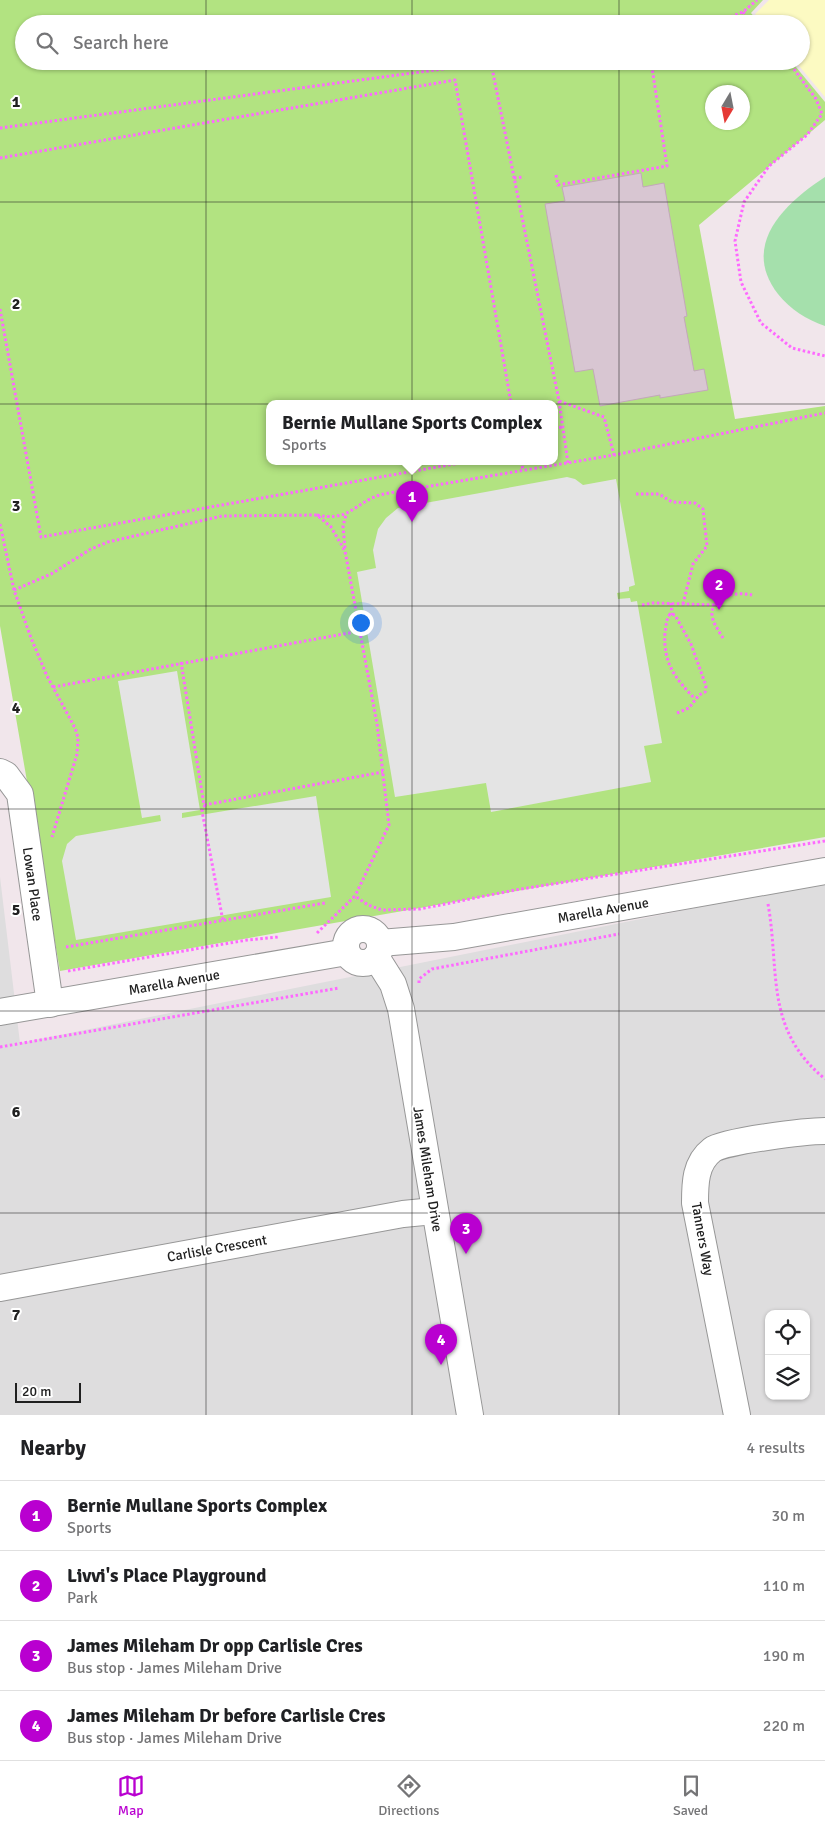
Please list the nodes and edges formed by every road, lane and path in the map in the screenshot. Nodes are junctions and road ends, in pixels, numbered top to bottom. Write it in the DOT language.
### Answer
graph roads {
  1 [pos="757,0"];
  2 [pos="743,12"];
  3 [pos="735,15"];
  4 [pos="746,15"];
  5 [pos="433,70"];
  6 [pos="491,70"];
  7 [pos="653,70"];
  8 [pos="795,70"];
  9 [pos="0,128"];
  10 [pos="0,158"];
  11 [pos="556,175"];
  12 [pos="524,176"];
  13 [pos="514,178"];
  14 [pos="0,309"];
  15 [pos="825,356"];
  16 [pos="510,400"];
  17 [pos="559,401"];
  18 [pos="825,414"];
  19 [pos="563,427"];
  20 [pos="558,428"];
  21 [pos="614,455"];
  22 [pos="568,463"];
  23 [pos="448,465"];
  24 [pos="522,465"];
  25 [pos="555,465"];
  26 [pos="558,465"];
  27 [pos="523,470"];
  28 [pos="636,494"];
  29 [pos="317,515"];
  30 [pos="346,515"];
  31 [pos="0,524"];
  32 [pos="345,551"];
  33 [pos="14,590"];
  34 [pos="752,595"];
  35 [pos="671,603"];
  36 [pos="684,604"];
  37 [pos="642,605"];
  38 [pos="715,605"];
  39 [pos="672,614"];
  40 [pos="360,631"];
  41 [pos="723,638"];
  42 [pos="181,662"];
  43 [pos="53,687"];
  44 [pos="695,700"];
  45 [pos="677,713"];
  46 [pos="0,772"];
  47 [pos="383,772"];
  48 [pos="206,804"];
  49 [pos="825,841"];
  50 [pos="49,845"];
  51 [pos="751,854"];
  52 [pos="825,871"];
  53 [pos="766,895"];
  54 [pos="355,896"];
  55 [pos="326,903"];
  56 [pos="759,909"];
  57 [pos="223,921"];
  58 [pos="315,934"];
  59 [pos="624,934"];
  60 [pos="286,936"];
  61 [pos="64,938"];
  62 [pos="66,947"];
  63 [pos="378,950"];
  64 [pos="67,955"];
  65 [pos="61,970"];
  66 [pos="339,988"];
  67 [pos="419,988"];
  68 [pos="50,1004"];
  69 [pos="0,1012"];
  70 [pos="0,1046"];
  71 [pos="825,1079"];
  72 [pos="825,1131"];
  73 [pos="434,1211"];
  74 [pos="0,1288"];
  75 [pos="470,1415"];
  76 [pos="737,1415"];
  1 -- 2 [label="path"];
  2 -- 3 [label="path"];
  2 -- 4 [label="path"];
  5 -- 9 [label="path"];
  6 -- 13 [label="path"];
  7 -- 11 [label="path"];
  8 -- 15 [label="path"];
  10 -- 16 [label="path"];
  12 -- 13 [label="path"];
  13 -- 17 [label="path"];
  14 -- 23 [label="path"];
  17 -- 19 [label="path"];
  17 -- 21 [label="path"];
  18 -- 21 [label="path"];
  19 -- 20 [label="path"];
  19 -- 22 [label="path"];
  21 -- 22 [label="path"];
  22 -- 26 [label="path"];
  24 -- 27 [label="path"];
  25 -- 27 [label="path"];
  27 -- 30 [label="path"];
  28 -- 36 [label="path"];
  29 -- 30 [label="path"];
  29 -- 32 [label="path"];
  29 -- 33 [label="path"];
  30 -- 32 [label="path"];
  31 -- 33 [label="path"];
  32 -- 40 [label="path"];
  33 -- 43 [label="path"];
  34 -- 38 [label="path"];
  35 -- 36 [label="path"];
  35 -- 37 [label="path"];
  35 -- 39 [label="path"];
  36 -- 38 [label="path"];
  38 -- 41 [label="path"];
  39 -- 44 [label="path"];
  39 -- 44 [label="path"];
  40 -- 42 [label="path"];
  40 -- 47 [label="path"];
  42 -- 43 [label="path"];
  42 -- 48 [label="path"];
  43 -- 50 [label="path"];
  44 -- 45 [label="path"];
  46 -- 65 [label="street, Lowan Place"];
  47 -- 48 [label="path"];
  47 -- 54 [label="path"];
  48 -- 57 [label="path"];
  49 -- 51 [label="path"];
  51 -- 53 [label="path"];
  51 -- 54 [label="path"];
  52 -- 53 [label="street, Marella Avenue"];
  53 -- 56 [label="path"];
  53 -- 63 [label="street, Marella Avenue"];
  53 -- 71 [label="path"];
  54 -- 58 [label="path"];
  55 -- 57 [label="path"];
  57 -- 62 [label="path"];
  59 -- 67 [label="path"];
  60 -- 65 [label="path"];
  61 -- 62 [label="path"];
  62 -- 64 [label="path"];
  63 -- 68 [label="street, Marella Avenue"];
  63 -- 73 [label="street, James Mileham Drive"];
  65 -- 68 [label="street, Lowan Place"];
  66 -- 70 [label="path"];
  68 -- 69 [label="street, Marella Avenue"];
  72 -- 76 [label="street, Tanners Way"];
  73 -- 74 [label="street, Carlisle Crescent"];
  73 -- 75 [label="street, James Mileham Drive"];
}
